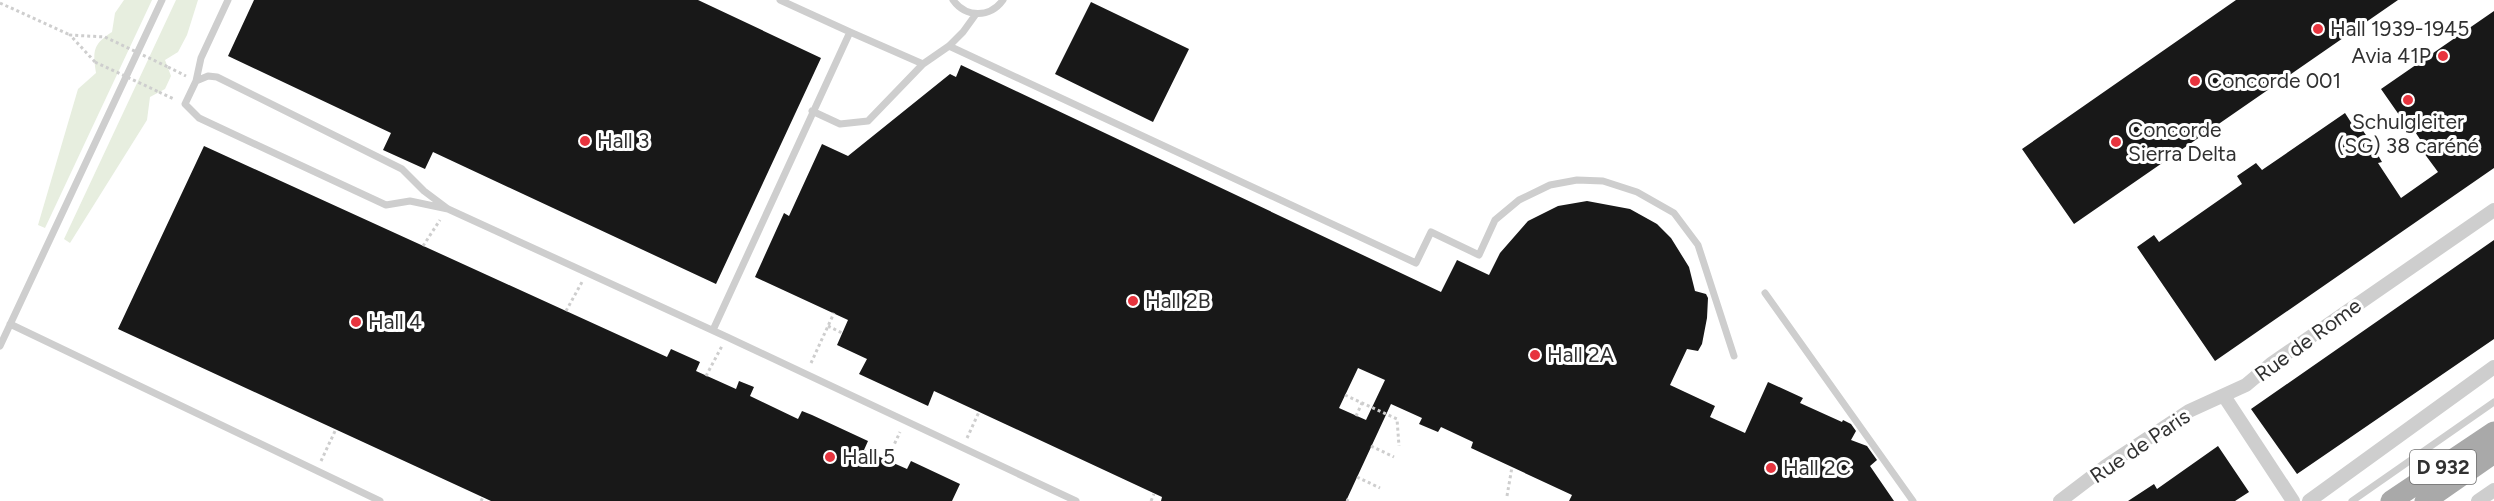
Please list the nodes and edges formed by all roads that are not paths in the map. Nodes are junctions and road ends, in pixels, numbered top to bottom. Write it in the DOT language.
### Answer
graph roads {
  1 [pos="162,0"];
  2 [pos="228,0"];
  3 [pos="780,0"];
  4 [pos="953,0"];
  5 [pos="1003,0"];
  6 [pos="976,14"];
  7 [pos="850,32"];
  8 [pos="950,46"];
  9 [pos="923,64"];
  10 [pos="195,81"];
  11 [pos="812,111"];
  12 [pos="448,209"];
  13 [pos="2494,210"];
  14 [pos="1765,293"];
  15 [pos="10,324"];
  16 [pos="713,330"];
  17 [pos="0,346"];
  18 [pos="1734,356"];
  19 [pos="2494,367"];
  20 [pos="2224,396"];
  21 [pos="2494,402"];
  22 [pos="2494,432"];
  23 [pos="2494,453"];
  24 [pos="2494,490"];
  25 [pos="380,501"];
  26 [pos="1076,501"];
  27 [pos="1913,501"];
  28 [pos="2060,501"];
  29 [pos="2293,501"];
  30 [pos="2309,501"];
  31 [pos="2352,501"];
  32 [pos="2391,501"];
  33 [pos="2425,501"];
  34 [pos="2478,501"];
  1 -- 15 [label="lane"];
  2 -- 10 [label="lane"];
  3 -- 7 [label="lane"];
  4 -- 6 [label="lane"];
  5 -- 6 [label="lane"];
  6 -- 8 [label="lane"];
  7 -- 9 [label="lane"];
  7 -- 11 [label="lane"];
  8 -- 9 [label="lane"];
  8 -- 18 [label="lane"];
  9 -- 11 [label="lane"];
  10 -- 12 [label="lane"];
  10 -- 12 [label="lane"];
  11 -- 16 [label="lane"];
  12 -- 16 [label="lane"];
  13 -- 20 [label="street, Rue de Rome"];
  14 -- 27 [label="lane"];
  15 -- 17 [label="lane"];
  15 -- 25 [label="lane"];
  16 -- 26 [label="lane"];
  19 -- 30 [label="street"];
  20 -- 28 [label="street, Rue de Paris"];
  20 -- 29 [label="street"];
  21 -- 31 [label="lane"];
  22 -- 32 [label="main road, D 932"];
  23 -- 33 [label="main road, D 932"];
  24 -- 34 [label="street"];
}
